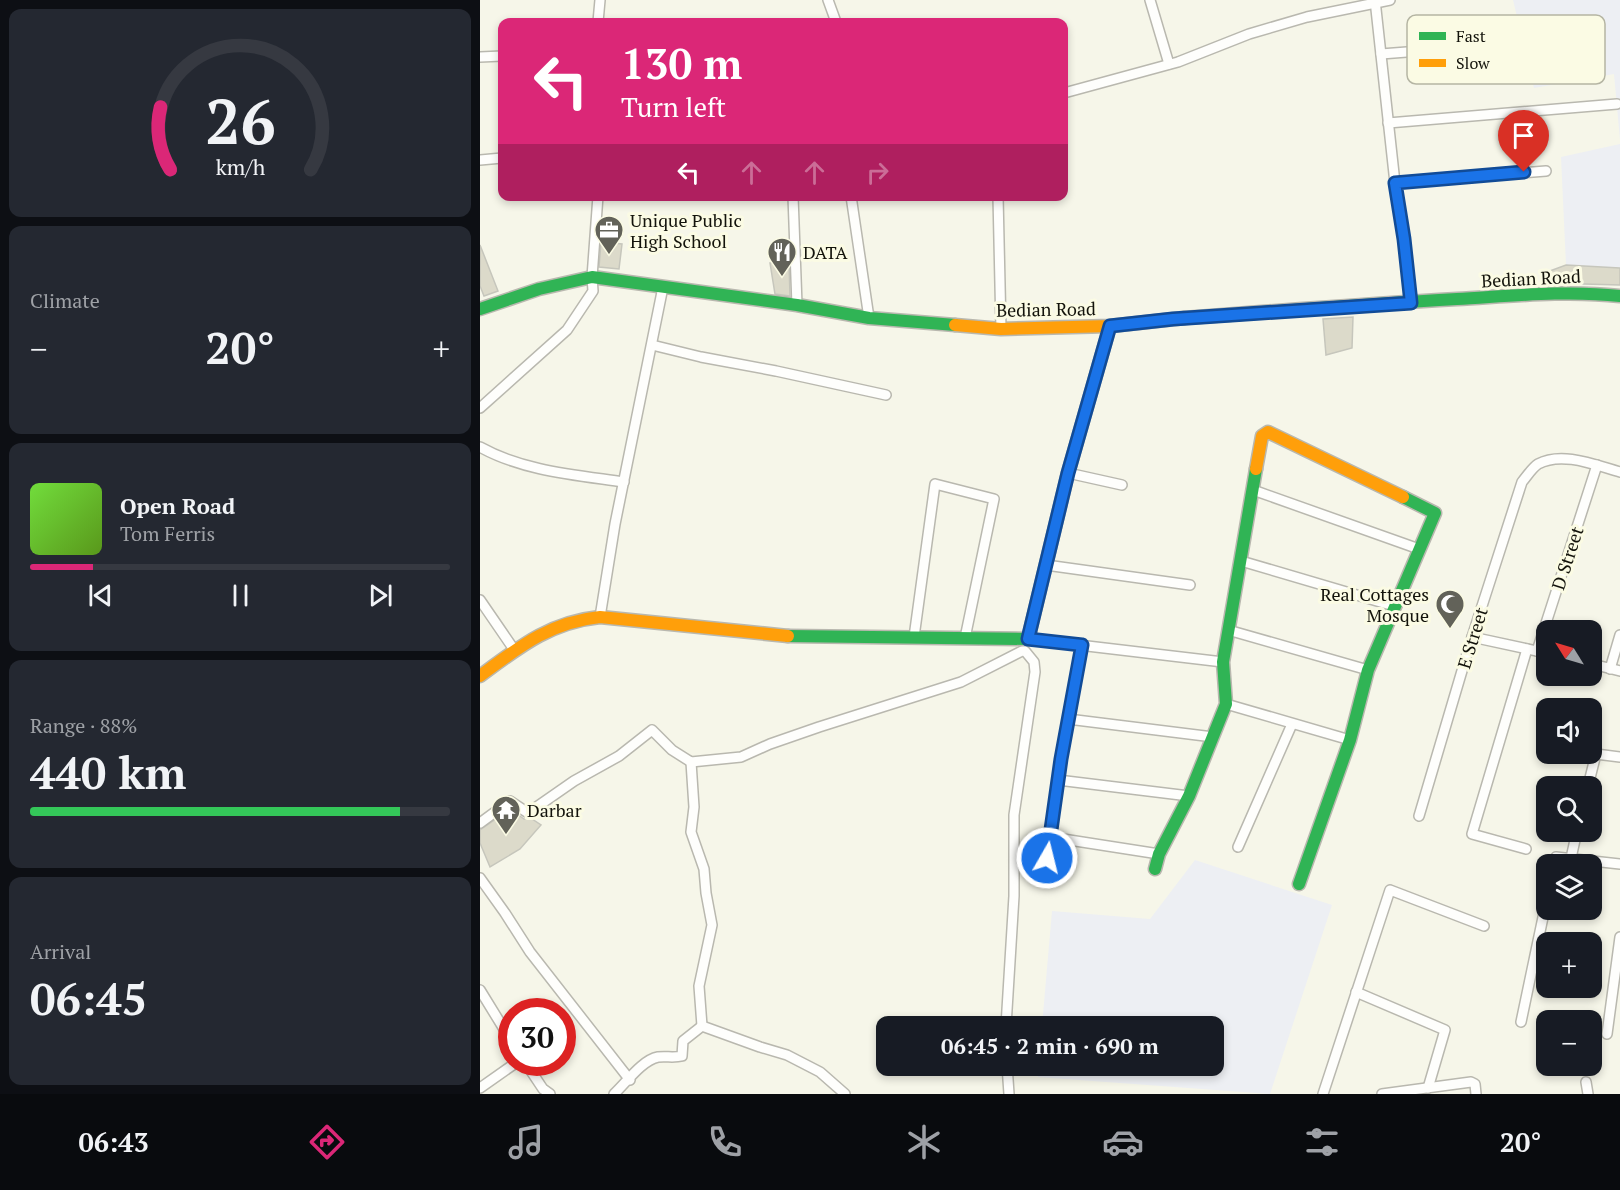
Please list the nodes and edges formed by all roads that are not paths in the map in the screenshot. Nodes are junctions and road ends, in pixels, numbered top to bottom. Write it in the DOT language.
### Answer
graph roads {
  1 [pos="600,0"];
  2 [pos="828,0"];
  3 [pos="1150,0"];
  4 [pos="1390,0"];
  5 [pos="1376,2"];
  6 [pos="598,18"];
  7 [pos="835,18"];
  8 [pos="1407,52"];
  9 [pos="1381,54"];
  10 [pos="498,56"];
  11 [pos="480,57"];
  12 [pos="1169,64"];
  13 [pos="1068,92"];
  14 [pos="1617,104"];
  15 [pos="1388,123"];
  16 [pos="498,158"];
  17 [pos="480,160"];
  18 [pos="1546,171"];
  19 [pos="1395,183"];
  20 [pos="598,201"];
  21 [pos="793,201"];
  22 [pos="852,201"];
  23 [pos="998,201"];
  24 [pos="592,277"];
  25 [pos="663,287"];
  26 [pos="1620,296"];
  27 [pos="1411,303"];
  28 [pos="797,305"];
  29 [pos="480,309"];
  30 [pos="868,318"];
  31 [pos="1110,326"];
  32 [pos="1000,329"];
  33 [pos="652,345"];
  34 [pos="886,395"];
  35 [pos="480,408"];
  36 [pos="480,447"];
  37 [pos="1597,465"];
  38 [pos="1620,472"];
  39 [pos="1068,473"];
  40 [pos="624,482"];
  41 [pos="1122,485"];
  42 [pos="1253,490"];
  43 [pos="1419,549"];
  44 [pos="1240,561"];
  45 [pos="1046,565"];
  46 [pos="1190,585"];
  47 [pos="480,600"];
  48 [pos="1394,606"];
  49 [pos="600,617"];
  50 [pos="1547,620"];
  51 [pos="1228,630"];
  52 [pos="1620,635"];
  53 [pos="914,637"];
  54 [pos="1472,637"];
  55 [pos="965,638"];
  56 [pos="1028,639"];
  57 [pos="1082,645"];
  58 [pos="515,651"];
  59 [pos="1536,651"];
  60 [pos="1536,654"];
  61 [pos="1223,662"];
  62 [pos="1602,667"];
  63 [pos="1610,669"];
  64 [pos="1368,670"];
  65 [pos="1620,671"];
  66 [pos="480,676"];
  67 [pos="1226,704"];
  68 [pos="1068,719"];
  69 [pos="1292,724"];
  70 [pos="1213,737"];
  71 [pos="1350,740"];
  72 [pos="1620,757"];
  73 [pos="691,762"];
  74 [pos="1590,776"];
  75 [pos="1058,780"];
  76 [pos="1189,796"];
  77 [pos="1419,816"];
  78 [pos="480,823"];
  79 [pos="1050,837"];
  80 [pos="1238,847"];
  81 [pos="1526,849"];
  82 [pos="1159,854"];
  83 [pos="1047,858"];
  84 [pos="1602,862"];
  85 [pos="1620,864"];
  86 [pos="1155,869"];
  87 [pos="480,878"];
  88 [pos="1299,885"];
  89 [pos="1542,920"];
  90 [pos="1484,926"];
  91 [pos="1620,937"];
  92 [pos="480,990"];
  93 [pos="1356,992"];
  94 [pos="1007,1016"];
  95 [pos="498,1019"];
  96 [pos="1521,1022"];
  97 [pos="702,1026"];
  98 [pos="1607,1034"];
  99 [pos="498,1075"];
  100 [pos="534,1076"];
  101 [pos="1008,1076"];
  102 [pos="630,1080"];
  103 [pos="1586,1082"];
  104 [pos="480,1088"];
  105 [pos="1428,1088"];
  106 [pos="1399,1093"];
  107 [pos="550,1094"];
  108 [pos="614,1094"];
  109 [pos="845,1094"];
  110 [pos="1009,1094"];
  111 [pos="1323,1094"];
  112 [pos="1382,1094"];
  113 [pos="1476,1094"];
  114 [pos="1588,1094"];
  1 -- 6 [label="street"];
  2 -- 7 [label="street"];
  3 -- 12 [label="street"];
  4 -- 5 [label="street"];
  5 -- 9 [label="street"];
  5 -- 12 [label="street"];
  8 -- 9 [label="street"];
  9 -- 15 [label="street"];
  10 -- 11 [label="street"];
  12 -- 13 [label="street"];
  14 -- 15 [label="street"];
  15 -- 19 [label="street"];
  16 -- 17 [label="street"];
  18 -- 19 [label="street"];
  19 -- 27 [label="street"];
  20 -- 24 [label="street"];
  21 -- 28 [label="street"];
  22 -- 30 [label="street"];
  23 -- 32 [label="street"];
  24 -- 25 [label="street, Bedian Road"];
  24 -- 29 [label="street, Bedian Road"];
  24 -- 35 [label="street"];
  25 -- 28 [label="street, Bedian Road"];
  25 -- 33 [label="street"];
  26 -- 27 [label="street, Bedian Road"];
  27 -- 31 [label="street, Bedian Road"];
  28 -- 30 [label="street, Bedian Road"];
  30 -- 32 [label="street, Bedian Road"];
  31 -- 32 [label="street, Bedian Road"];
  31 -- 39 [label="street"];
  33 -- 34 [label="street"];
  33 -- 40 [label="street"];
  36 -- 40 [label="street"];
  37 -- 38 [label="street"];
  37 -- 50 [label="street, D Street"];
  37 -- 54 [label="street, E Street"];
  39 -- 41 [label="street"];
  39 -- 45 [label="street"];
  40 -- 49 [label="street"];
  42 -- 43 [label="street"];
  42 -- 43 [label="street"];
  42 -- 44 [label="street"];
  43 -- 48 [label="street"];
  44 -- 48 [label="street"];
  44 -- 51 [label="street"];
  45 -- 46 [label="street"];
  45 -- 56 [label="street"];
  47 -- 58 [label="street"];
  48 -- 64 [label="street"];
  49 -- 53 [label="street"];
  49 -- 58 [label="street"];
  51 -- 61 [label="street"];
  51 -- 64 [label="street"];
  52 -- 63 [label="street"];
  53 -- 55 [label="street"];
  53 -- 55 [label="street"];
  54 -- 59 [label="street"];
  54 -- 77 [label="street, E Street"];
  55 -- 56 [label="street"];
  56 -- 57 [label="street"];
  57 -- 61 [label="street"];
  57 -- 68 [label="street"];
  58 -- 66 [label="street"];
  60 -- 81 [label="street, D Street"];
  61 -- 67 [label="street"];
  62 -- 63 [label="street"];
  63 -- 65 [label="street"];
  64 -- 71 [label="street"];
  67 -- 69 [label="street"];
  67 -- 70 [label="street"];
  68 -- 70 [label="street"];
  68 -- 75 [label="street"];
  69 -- 71 [label="street"];
  69 -- 80 [label="street"];
  70 -- 76 [label="street"];
  71 -- 88 [label="street"];
  72 -- 74 [label="street"];
  73 -- 78 [label="street"];
  73 -- 94 [label="street"];
  73 -- 97 [label="street"];
  75 -- 76 [label="street"];
  75 -- 79 [label="street"];
  76 -- 82 [label="street"];
  79 -- 82 [label="street"];
  79 -- 83 [label="street"];
  82 -- 86 [label="street"];
  84 -- 85 [label="street"];
  87 -- 102 [label="street"];
  89 -- 96 [label="street"];
  90 -- 93 [label="street"];
  91 -- 98 [label="street"];
  92 -- 95 [label="street"];
  93 -- 105 [label="street"];
  93 -- 111 [label="street"];
  97 -- 102 [label="street"];
  97 -- 109 [label="street"];
  99 -- 104 [label="street"];
  100 -- 107 [label="street"];
  101 -- 110 [label="street"];
  102 -- 108 [label="street"];
  103 -- 114 [label="street"];
  105 -- 106 [label="street"];
  105 -- 113 [label="street"];
  106 -- 112 [label="street"];
}
